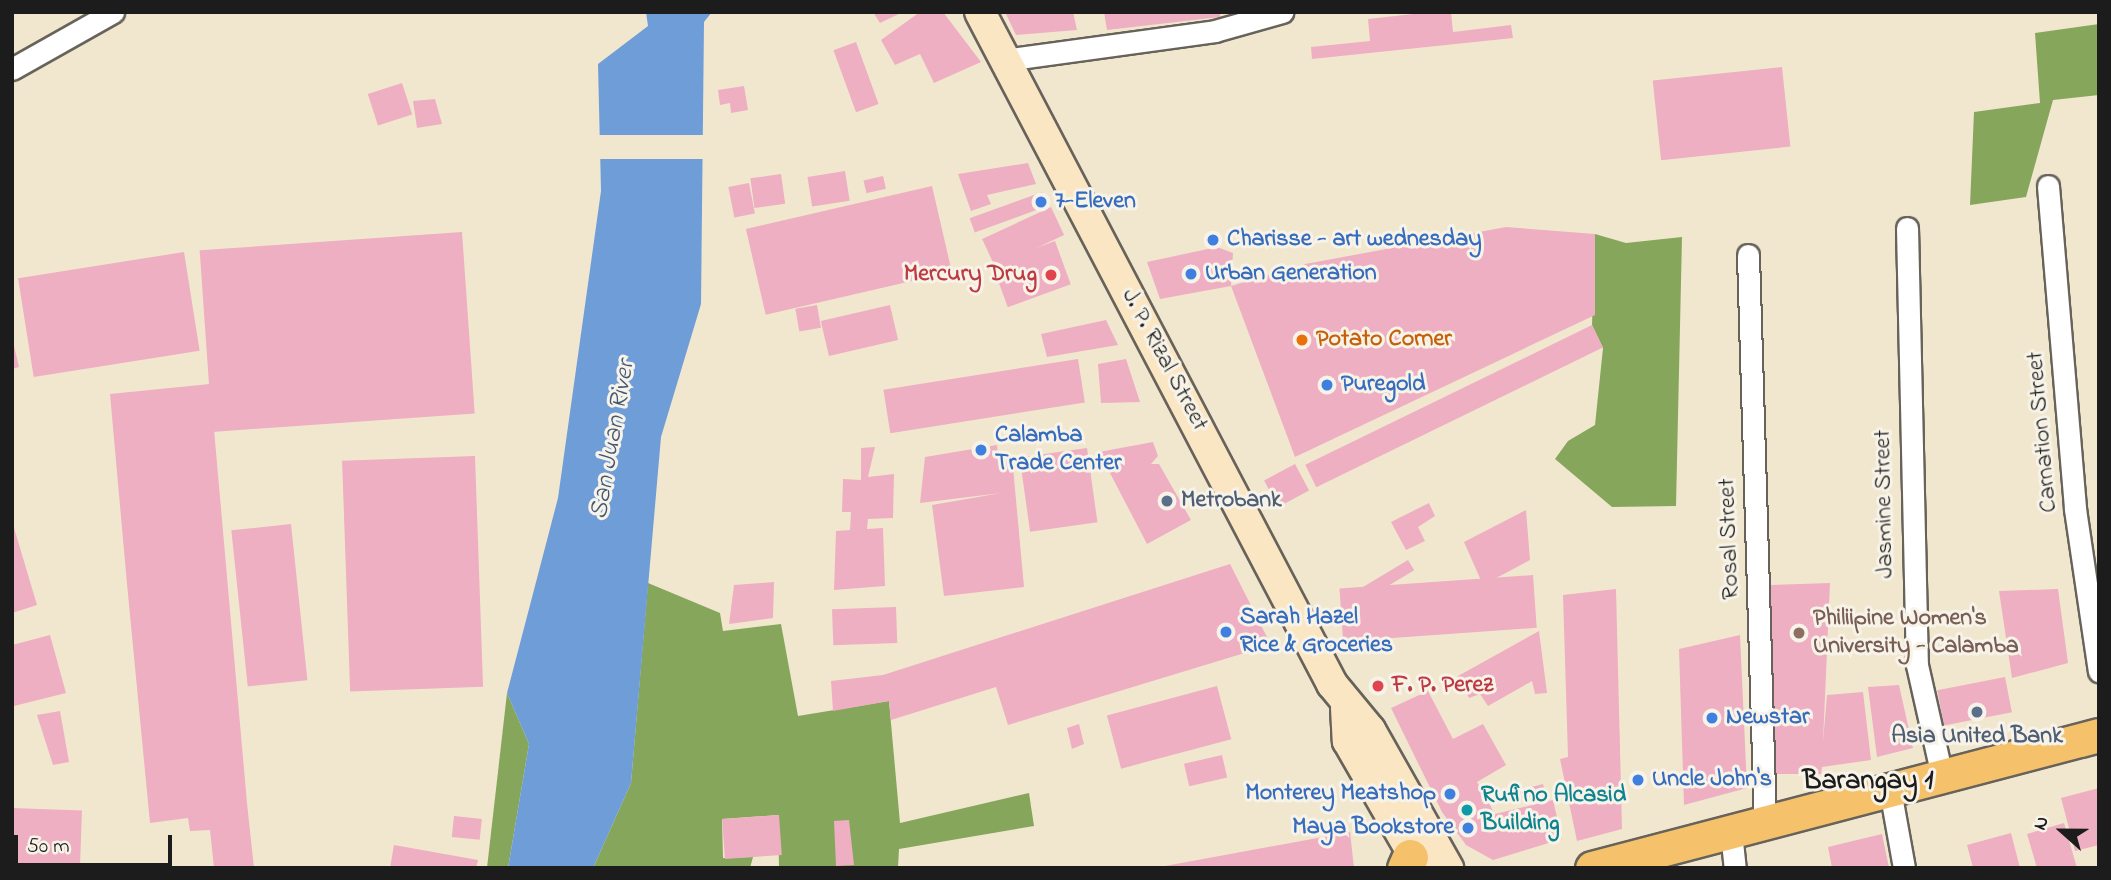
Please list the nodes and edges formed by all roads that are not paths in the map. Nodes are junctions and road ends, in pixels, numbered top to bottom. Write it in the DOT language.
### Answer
graph roads {
  1 [pos="113,12"];
  2 [pos="980,12"];
  3 [pos="1282,12"];
  4 [pos="1004,60"];
  5 [pos="12,69"];
  6 [pos="2049,187"];
  7 [pos="1907,228"];
  8 [pos="1748,255"];
  9 [pos="2099,671"];
  10 [pos="1346,708"];
  11 [pos="2099,735"];
  12 [pos="1942,776"];
  13 [pos="1890,790"];
  14 [pos="1765,823"];
  15 [pos="1731,832"];
  16 [pos="1412,864"];
  17 [pos="1448,868"];
  18 [pos="1592,868"];
  19 [pos="1735,868"];
  20 [pos="1904,868"];
  1 -- 5 [label="street"];
  2 -- 4 [label="main road, J. P. Rizal Street"];
  3 -- 4 [label="street"];
  4 -- 10 [label="main road, J. P. Rizal Street"];
  6 -- 9 [label="street, Carnation Street"];
  7 -- 12 [label="street, Jasmine Street"];
  8 -- 14 [label="street, Rosal Street"];
  10 -- 16 [label="main road, J. P. Rizal Street"];
  10 -- 17 [label="main road, J. P. Rizal Street"];
  11 -- 12 [label="main road"];
  12 -- 13 [label="main road"];
  13 -- 14 [label="main road"];
  13 -- 20 [label="street"];
  14 -- 15 [label="main road"];
  15 -- 18 [label="main road"];
  15 -- 19 [label="street"];
}
